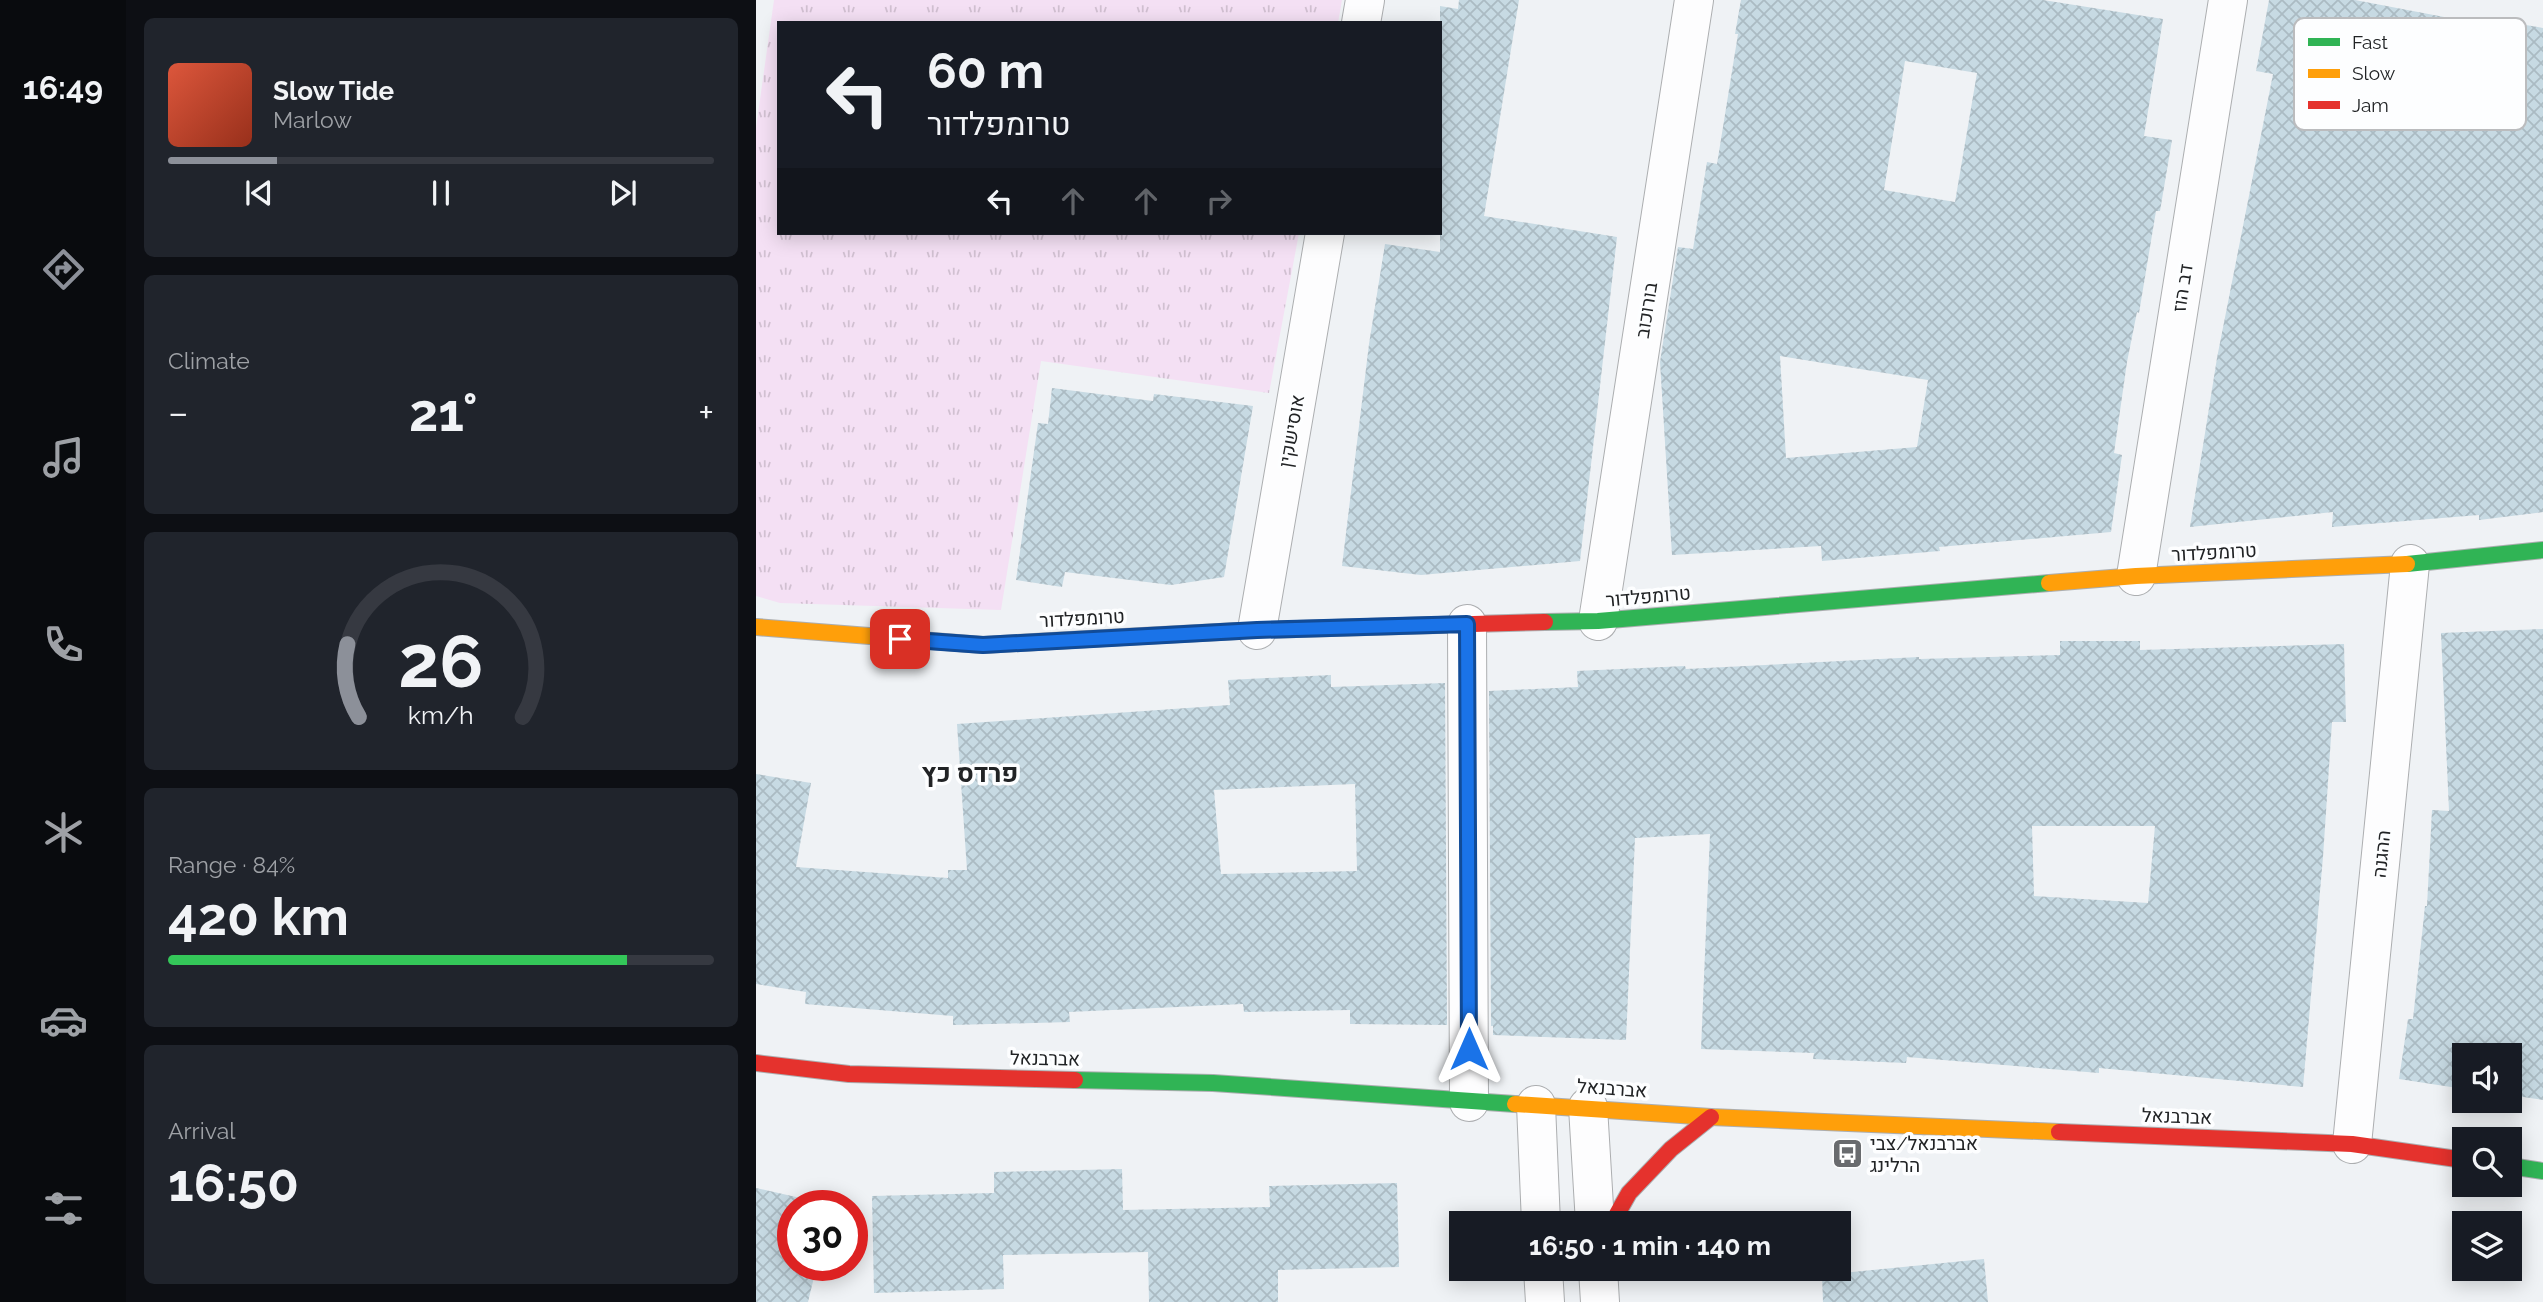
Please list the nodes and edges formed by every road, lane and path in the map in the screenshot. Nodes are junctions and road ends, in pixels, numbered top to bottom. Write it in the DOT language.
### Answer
graph roads {
  1 [pos="1365,0"];
  2 [pos="1694,0"];
  3 [pos="2228,0"];
  4 [pos="1361,21"];
  5 [pos="1325,235"];
  6 [pos="2543,550"];
  7 [pos="2410,564"];
  8 [pos="2136,576"];
  9 [pos="1598,621"];
  10 [pos="1467,624"];
  11 [pos="756,627"];
  12 [pos="1257,630"];
  13 [pos="756,1063"];
  14 [pos="1469,1102"];
  15 [pos="1536,1105"];
  16 [pos="1588,1107"];
  17 [pos="1711,1117"];
  18 [pos="2352,1144"];
  19 [pos="2452,1158"];
  20 [pos="2522,1168"];
  21 [pos="2543,1171"];
  22 [pos="1540,1211"];
  23 [pos="1594,1211"];
  24 [pos="1619,1211"];
  25 [pos="1544,1281"];
  26 [pos="1599,1281"];
  27 [pos="1545,1302"];
  28 [pos="1600,1302"];
  1 -- 4 [label="street"];
  2 -- 9 [label="street, בורוכוב"];
  3 -- 8 [label="street, דב הוז"];
  5 -- 12 [label="street, אוסישקין"];
  6 -- 7 [label="street, טרומפלדור"];
  7 -- 8 [label="street, טרומפלדור"];
  7 -- 18 [label="street, ההגנה"];
  8 -- 9 [label="street, טרומפלדור"];
  9 -- 10 [label="street, טרומפלדור"];
  10 -- 12 [label="street, טרומפלדור"];
  10 -- 14 [label="street"];
  11 -- 12 [label="street, טרומפלדור"];
  13 -- 14 [label="street, אברבנאל"];
  14 -- 15 [label="street, אברבנאל"];
  15 -- 16 [label="street, אברבנאל"];
  15 -- 22 [label="street"];
  16 -- 17 [label="street, אברבנאל"];
  16 -- 23 [label="street"];
  17 -- 18 [label="street, אברבנאל"];
  17 -- 24 [label="street"];
  18 -- 19 [label="street, אברבנאל"];
  20 -- 21 [label="street"];
  25 -- 27 [label="street"];
  26 -- 28 [label="street"];
}
